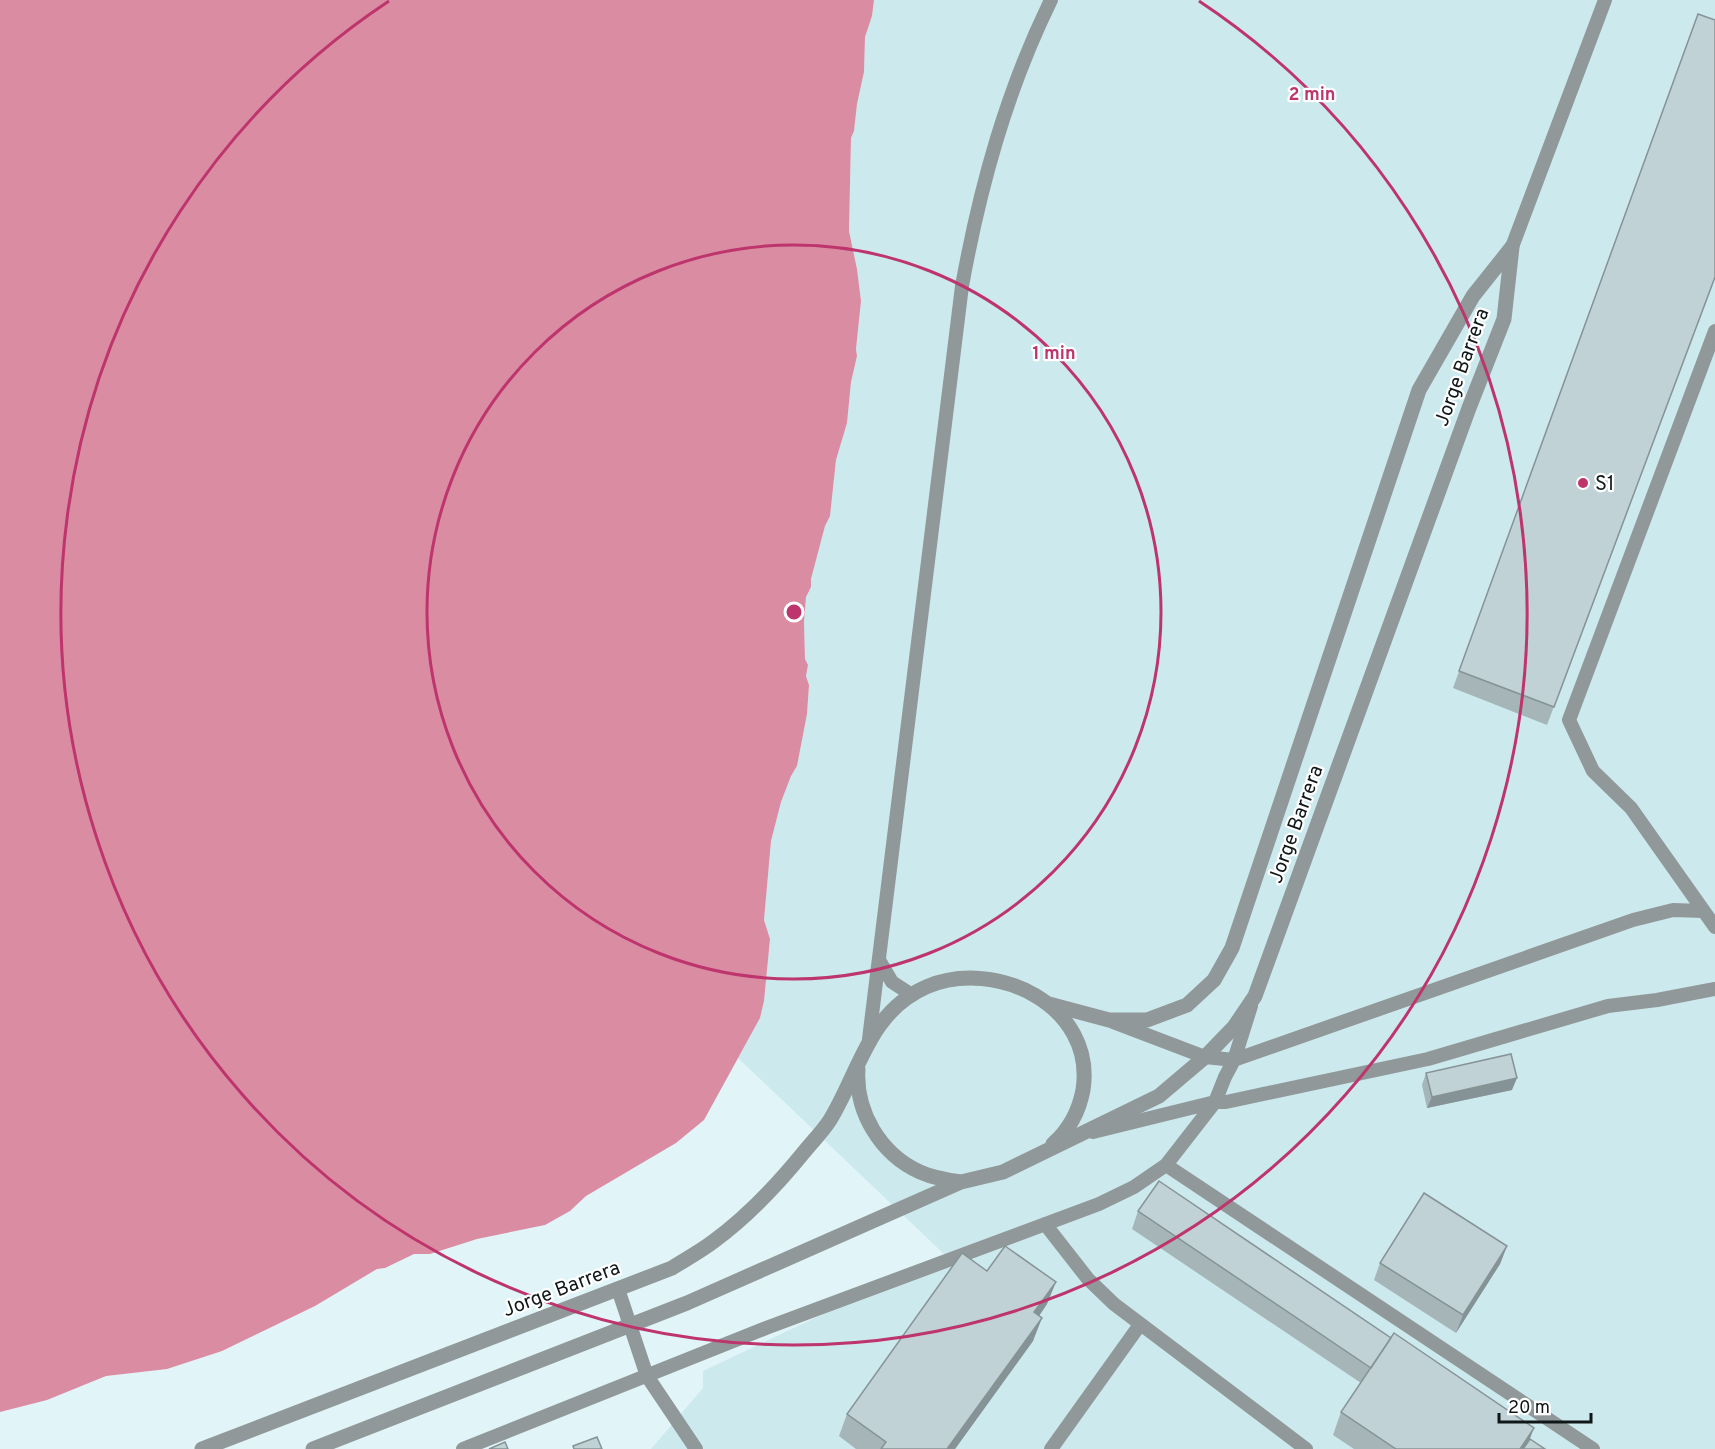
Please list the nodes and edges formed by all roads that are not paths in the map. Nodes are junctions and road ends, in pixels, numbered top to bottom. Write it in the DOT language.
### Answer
graph roads {
  1 [pos="1051,0"];
  2 [pos="1605,0"];
  3 [pos="1512,247"];
  4 [pos="1715,331"];
  5 [pos="1703,911"];
  6 [pos="1715,927"];
  7 [pos="879,960"];
  8 [pos="1715,989"];
  9 [pos="912,995"];
  10 [pos="1255,996"];
  11 [pos="1048,1004"];
  12 [pos="1109,1020"];
  13 [pos="869,1039"];
  14 [pos="1205,1057"];
  15 [pos="1234,1060"];
  16 [pos="859,1063"];
  17 [pos="1215,1102"];
  18 [pos="1077,1136"];
  19 [pos="1043,1152"];
  20 [pos="1166,1165"];
  21 [pos="961,1182"];
  22 [pos="1045,1224"];
  23 [pos="618,1289"];
  24 [pos="630,1325"];
  25 [pos="1139,1326"];
  26 [pos="647,1376"];
  27 [pos="202,1449"];
  28 [pos="313,1449"];
  29 [pos="462,1449"];
  30 [pos="696,1449"];
  31 [pos="1051,1449"];
  32 [pos="1306,1449"];
  33 [pos="1593,1449"];
  1 -- 7 [label="lane"];
  2 -- 3 [label="lane"];
  3 -- 10 [label="street, Jorge Barrera"];
  3 -- 12 [label="street, Jorge Barrera"];
  4 -- 5 [label="lane"];
  5 -- 6 [label="lane"];
  5 -- 15 [label="lane"];
  7 -- 9 [label="lane"];
  7 -- 13 [label="lane"];
  8 -- 17 [label="lane"];
  9 -- 11 [label="street, Jorge Barrera"];
  9 -- 13 [label="street, Jorge Barrera"];
  10 -- 14 [label="street, Jorge Barrera"];
  10 -- 15 [label="lane"];
  11 -- 12 [label="street, Jorge Barrera"];
  11 -- 19 [label="street, Jorge Barrera"];
  12 -- 14 [label="lane"];
  13 -- 16 [label="street, Jorge Barrera"];
  14 -- 15 [label="lane"];
  14 -- 18 [label="street, Jorge Barrera"];
  15 -- 17 [label="lane"];
  16 -- 21 [label="street, Jorge Barrera"];
  16 -- 23 [label="street, Jorge Barrera"];
  17 -- 18 [label="lane"];
  17 -- 20 [label="lane"];
  18 -- 19 [label="street, Jorge Barrera"];
  19 -- 21 [label="street, Jorge Barrera"];
  20 -- 22 [label="lane"];
  20 -- 33 [label="lane"];
  21 -- 24 [label="street, Jorge Barrera"];
  22 -- 25 [label="lane"];
  22 -- 26 [label="lane"];
  23 -- 24 [label="lane"];
  23 -- 27 [label="street, Jorge Barrera"];
  24 -- 26 [label="lane"];
  24 -- 28 [label="street, Jorge Barrera"];
  25 -- 31 [label="lane"];
  25 -- 32 [label="lane"];
  26 -- 29 [label="lane"];
  26 -- 30 [label="lane"];
}
